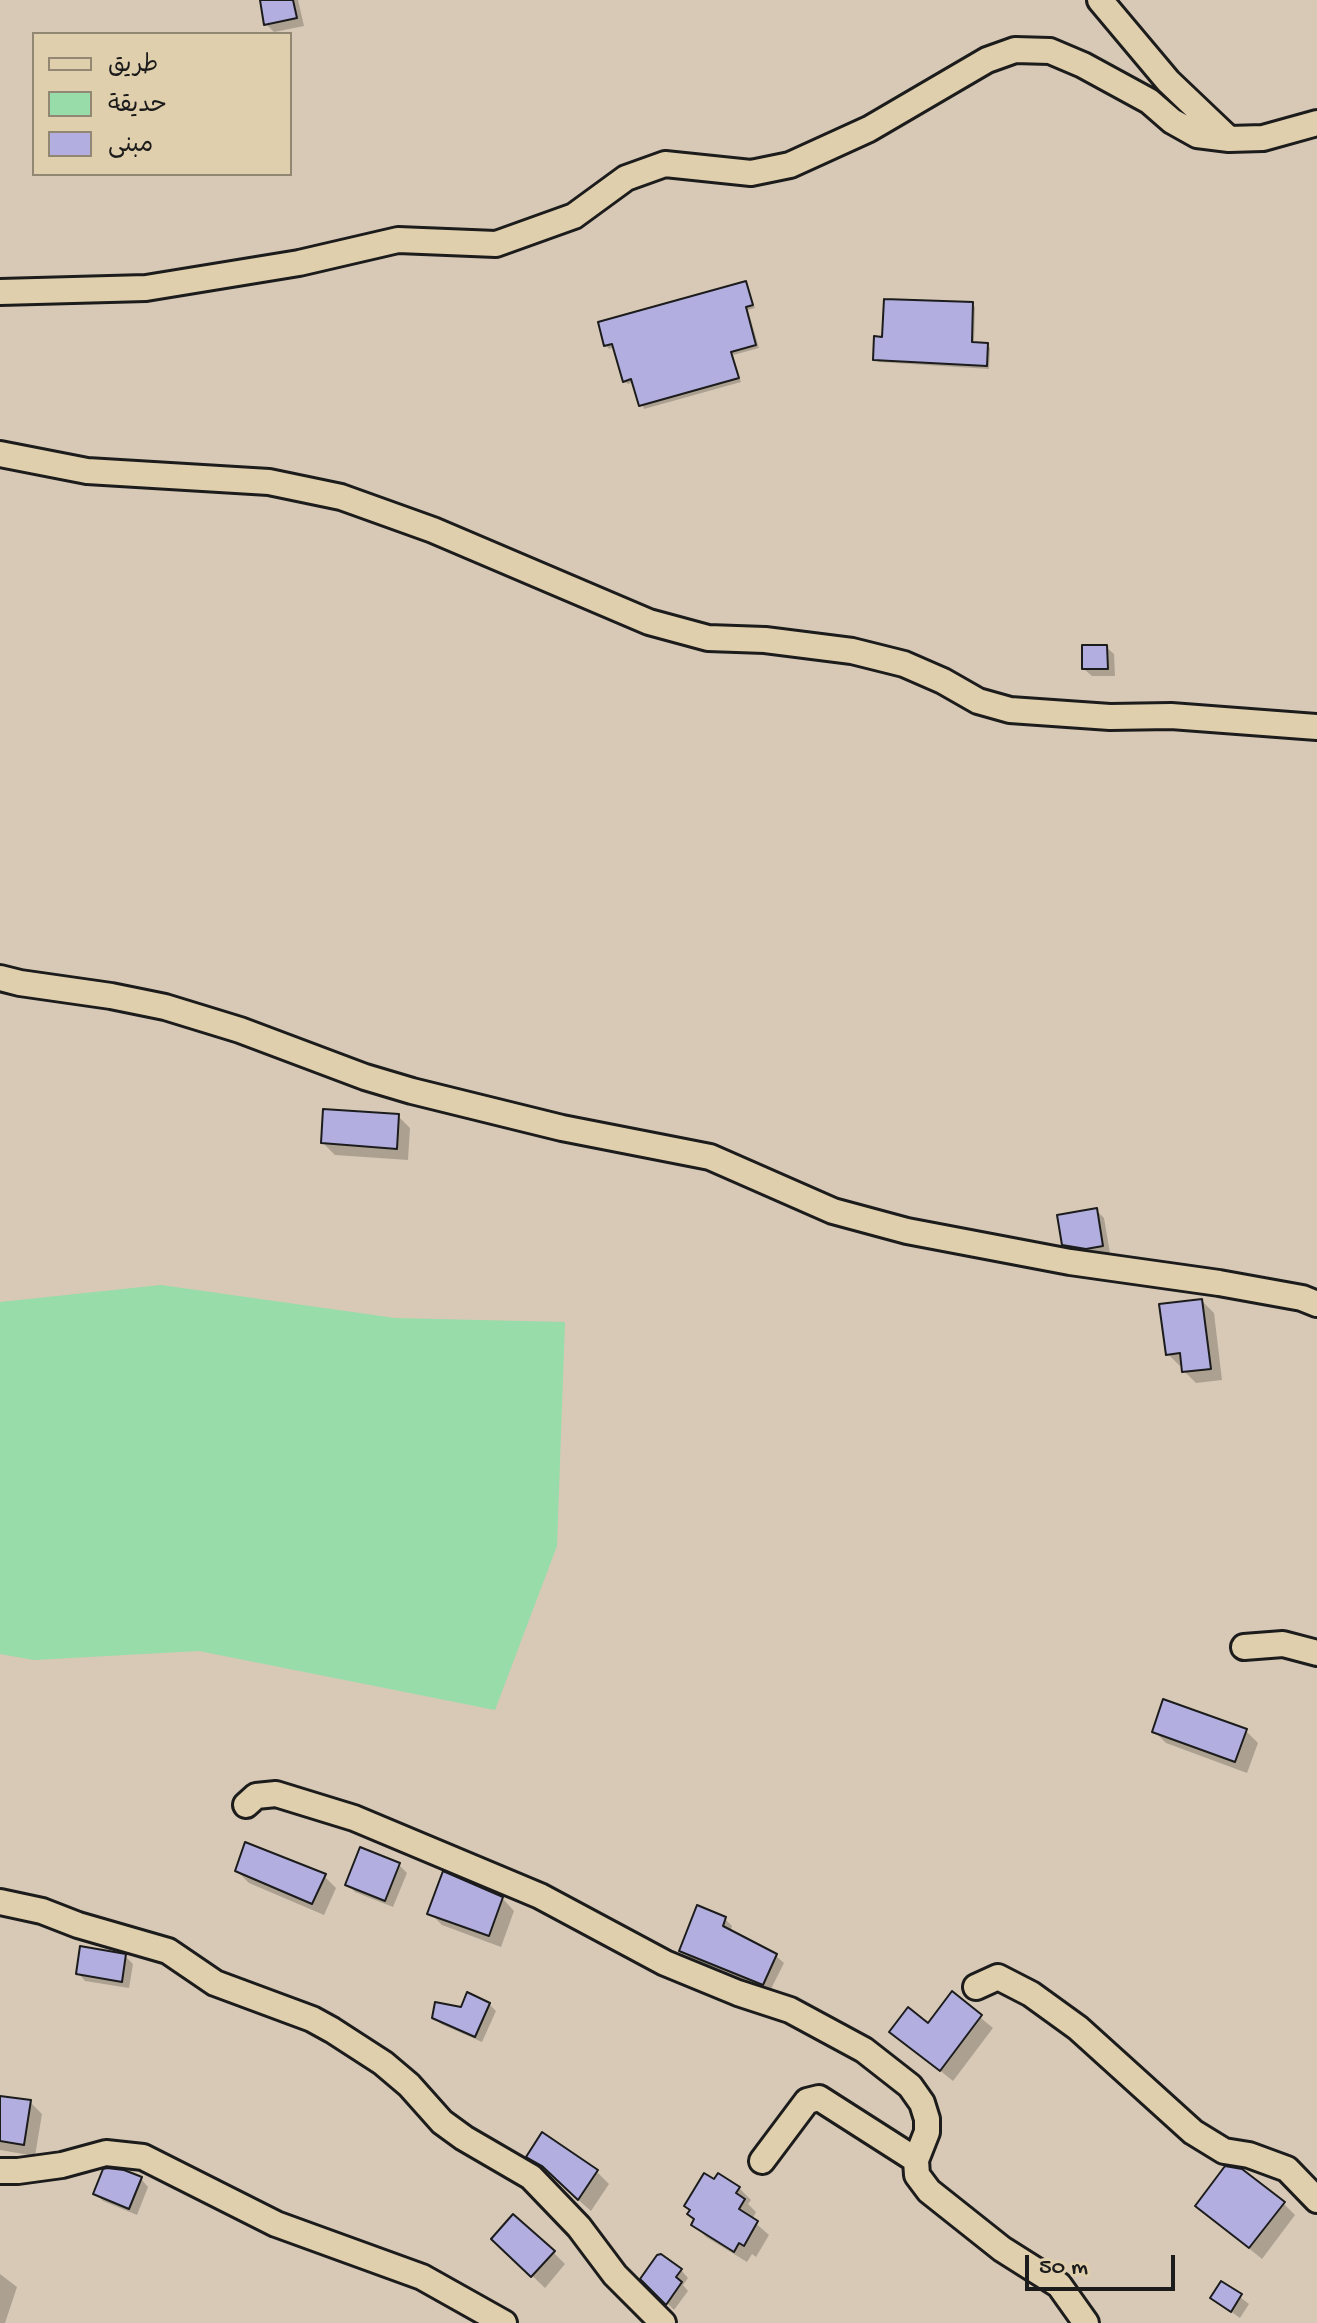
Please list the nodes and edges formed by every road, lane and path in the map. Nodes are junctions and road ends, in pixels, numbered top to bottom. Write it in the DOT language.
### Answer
graph roads {
  1 [pos="1100,0"];
  2 [pos="1317,123"];
  3 [pos="1229,139"];
  4 [pos="0,292"];
  5 [pos="0,454"];
  6 [pos="1317,727"];
  7 [pos="0,978"];
  8 [pos="1317,1304"];
  9 [pos="1244,1647"];
  10 [pos="1317,1653"];
  11 [pos="246,1805"];
  12 [pos="0,1902"];
  13 [pos="976,1987"];
  14 [pos="916,2160"];
  15 [pos="762,2161"];
  16 [pos="0,2171"];
  17 [pos="1317,2200"];
  18 [pos="504,2323"];
  19 [pos="663,2323"];
  20 [pos="1086,2323"];
  1 -- 3 [label="street"];
  2 -- 3 [label="street"];
  3 -- 4 [label="street"];
  5 -- 6 [label="street"];
  7 -- 8 [label="street"];
  9 -- 10 [label="street"];
  11 -- 14 [label="street"];
  12 -- 19 [label="street"];
  13 -- 17 [label="street"];
  14 -- 15 [label="street"];
  14 -- 20 [label="street"];
  16 -- 18 [label="street"];
}
